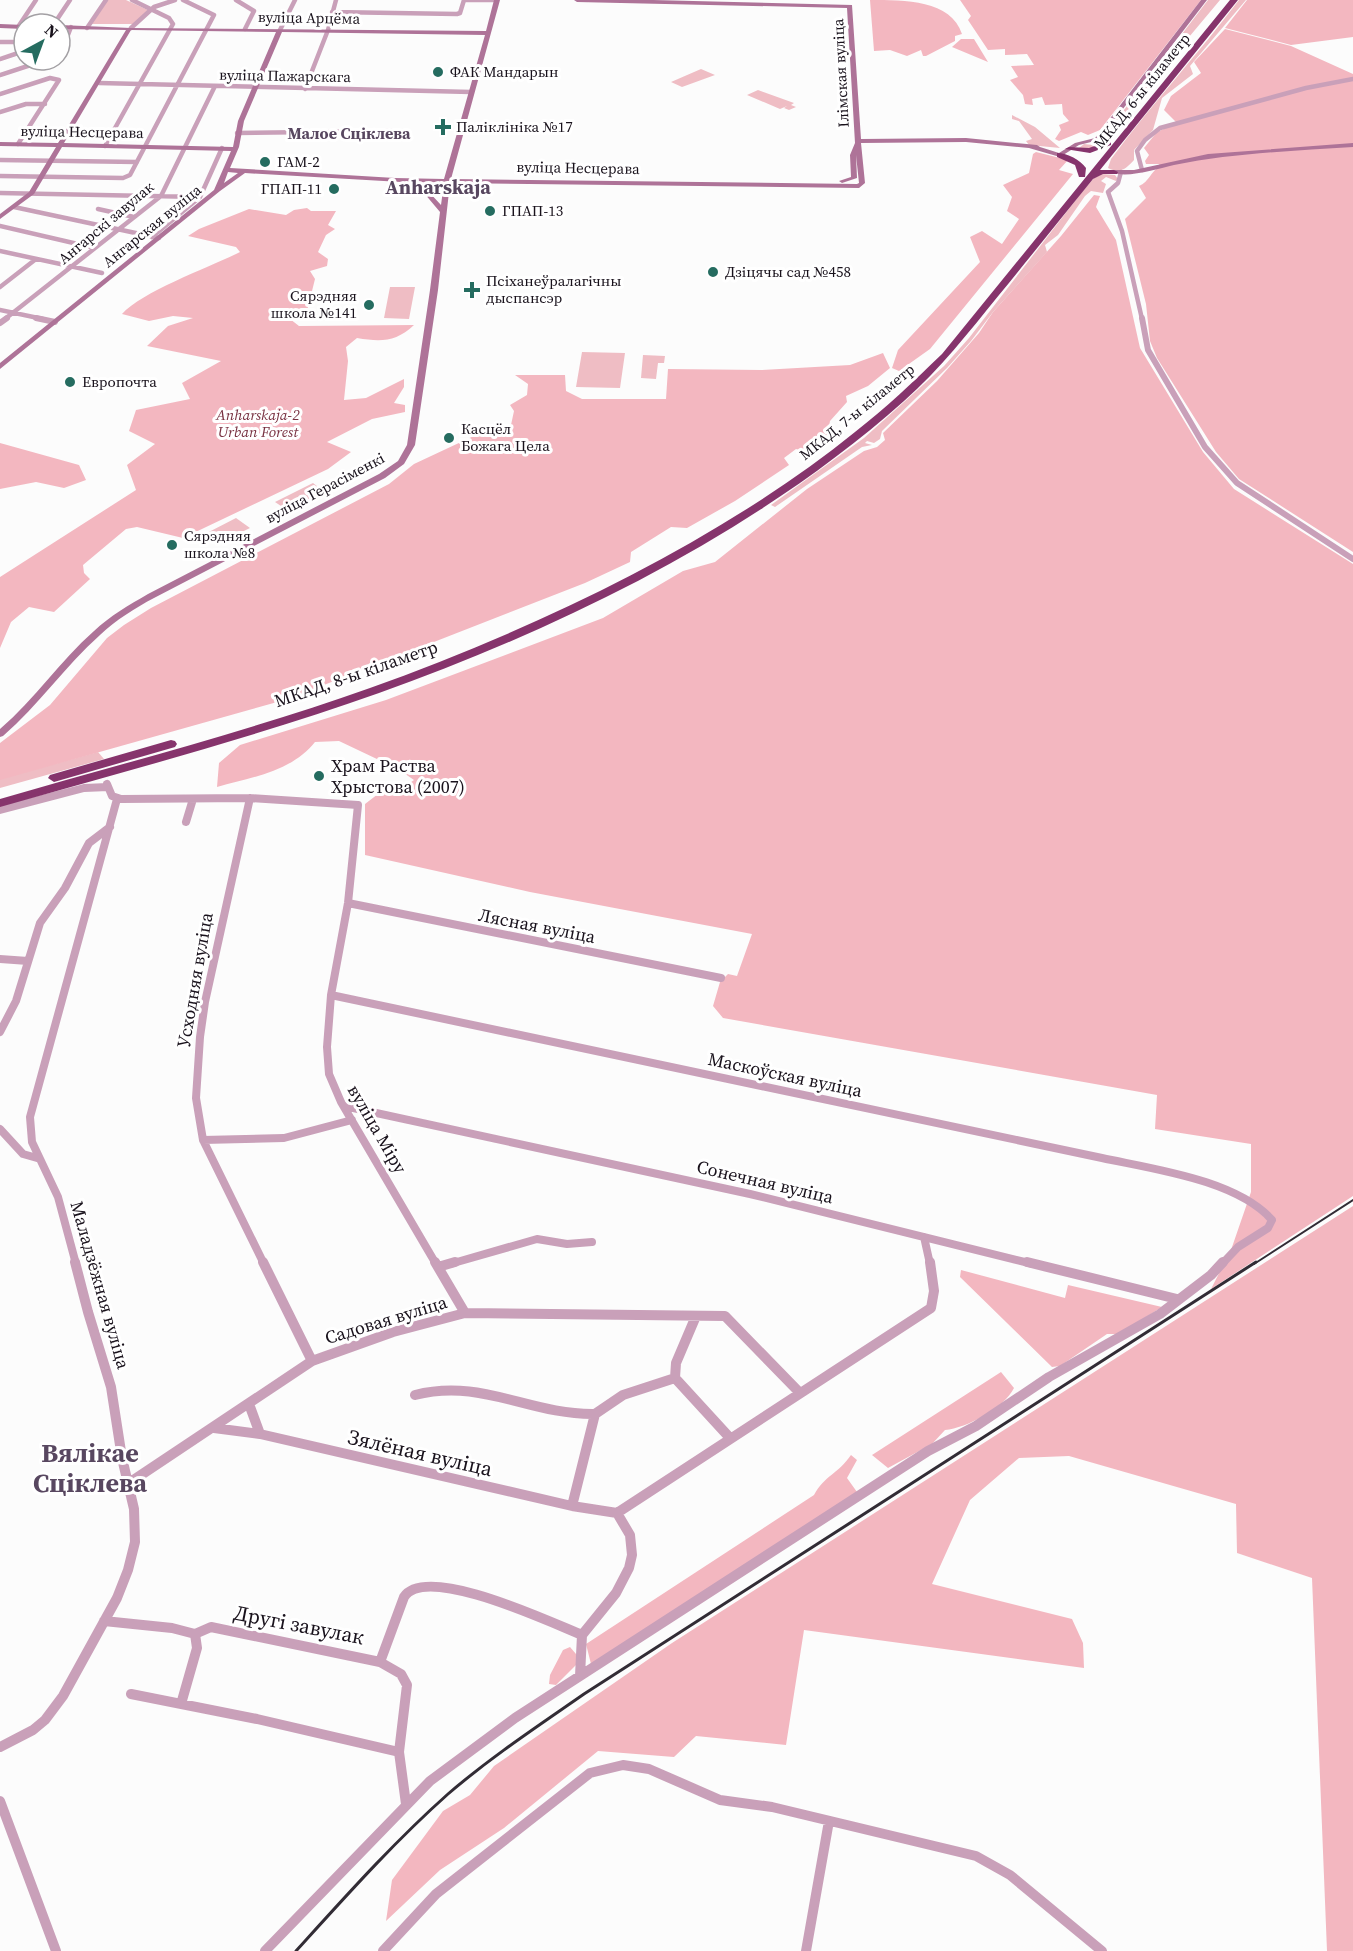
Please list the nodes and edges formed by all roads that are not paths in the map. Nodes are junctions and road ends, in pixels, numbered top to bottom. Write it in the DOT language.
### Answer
graph roads {
  1 [pos="106,0"];
  2 [pos="132,0"];
  3 [pos="175,0"];
  4 [pos="183,0"];
  5 [pos="236,0"];
  6 [pos="287,0"];
  7 [pos="336,0"];
  8 [pos="464,0"];
  9 [pos="495,0"];
  10 [pos="577,0"];
  11 [pos="1204,0"];
  12 [pos="1225,0"];
  13 [pos="1234,0"];
  14 [pos="295,2"];
  15 [pos="150,10"];
  16 [pos="333,12"];
  17 [pos="72,27"];
  18 [pos="87,28"];
  19 [pos="130,29"];
  20 [pos="171,29"];
  21 [pos="207,29"];
  22 [pos="245,29"];
  23 [pos="280,30"];
  24 [pos="328,30"];
  25 [pos="487,33"];
  26 [pos="1353,79"];
  27 [pos="99,83"];
  28 [pos="140,84"];
  29 [pos="177,86"];
  30 [pos="215,86"];
  31 [pos="256,87"];
  32 [pos="305,89"];
  33 [pos="471,92"];
  34 [pos="0,94"];
  35 [pos="45,104"];
  36 [pos="0,112"];
  37 [pos="392,131"];
  38 [pos="237,133"];
  39 [pos="858,142"];
  40 [pos="1108,143"];
  41 [pos="0,144"];
  42 [pos="18,144"];
  43 [pos="62,145"];
  44 [pos="1353,145"];
  45 [pos="105,146"];
  46 [pos="145,147"];
  47 [pos="185,147"];
  48 [pos="1031,147"];
  49 [pos="222,148"];
  50 [pos="235,149"];
  51 [pos="1069,149"];
  52 [pos="1060,155"];
  53 [pos="0,160"];
  54 [pos="52,161"];
  55 [pos="1103,161"];
  56 [pos="137,162"];
  57 [pos="227,170"];
  58 [pos="1142,170"];
  59 [pos="244,171"];
  60 [pos="1118,172"];
  61 [pos="0,176"];
  62 [pos="43,177"];
  63 [pos="1085,177"];
  64 [pos="395,180"];
  65 [pos="447,181"];
  66 [pos="846,183"];
  67 [pos="217,191"];
  68 [pos="0,193"];
  69 [pos="32,193"];
  70 [pos="161,196"];
  71 [pos="200,197"];
  72 [pos="1067,198"];
  73 [pos="14,207"];
  74 [pos="98,209"];
  75 [pos="443,211"];
  76 [pos="0,217"];
  77 [pos="134,217"];
  78 [pos="0,226"];
  79 [pos="118,230"];
  80 [pos="155,237"];
  81 [pos="95,248"];
  82 [pos="1,251"];
  83 [pos="36,259"];
  84 [pos="71,267"];
  85 [pos="102,273"];
  86 [pos="0,287"];
  87 [pos="0,310"];
  88 [pos="13,313"];
  89 [pos="55,322"];
  90 [pos="0,323"];
  91 [pos="0,367"];
  92 [pos="704,537"];
  93 [pos="1353,559"];
  94 [pos="0,734"];
  95 [pos="148,760"];
  96 [pos="78,781"];
  97 [pos="107,786"];
  98 [pos="0,793"];
  99 [pos="250,798"];
  100 [pos="117,799"];
  101 [pos="193,799"];
  102 [pos="0,803"];
  103 [pos="0,810"];
  104 [pos="186,822"];
  105 [pos="110,828"];
  106 [pos="348,903"];
  107 [pos="0,959"];
  108 [pos="28,961"];
  109 [pos="721,978"];
  110 [pos="331,995"];
  111 [pos="0,1032"];
  112 [pos="344,1106"];
  113 [pos="352,1120"];
  114 [pos="0,1129"];
  115 [pos="203,1140"];
  116 [pos="37,1158"];
  117 [pos="924,1237"];
  118 [pos="592,1242"];
  119 [pos="438,1268"];
  120 [pos="1177,1299"];
  121 [pos="465,1313"];
  122 [pos="696,1316"];
  123 [pos="312,1360"];
  124 [pos="675,1378"];
  125 [pos="799,1392"];
  126 [pos="416,1395"];
  127 [pos="249,1404"];
  128 [pos="595,1414"];
  129 [pos="214,1428"];
  130 [pos="260,1434"];
  131 [pos="730,1438"];
  132 [pos="129,1483"];
  133 [pos="572,1506"];
  134 [pos="617,1513"];
  135 [pos="104,1621"];
  136 [pos="195,1634"];
  137 [pos="582,1635"];
  138 [pos="380,1662"];
  139 [pos="580,1676"];
  140 [pos="131,1694"];
  141 [pos="181,1704"];
  142 [pos="0,1747"];
  143 [pos="399,1752"];
  144 [pos="0,1801"];
  145 [pos="406,1804"];
  146 [pos="829,1821"];
  147 [pos="56,1951"];
  148 [pos="265,1951"];
  149 [pos="383,1951"];
  150 [pos="806,1951"];
  151 [pos="1101,1951"];
  1 -- 18 [label="street"];
  2 -- 15 [label="street"];
  3 -- 15 [label="street"];
  4 -- 21 [label="street"];
  5 -- 22 [label="street"];
  6 -- 14 [label="street"];
  7 -- 16 [label="street"];
  8 -- 9 [label="street"];
  8 -- 16 [label="street"];
  9 -- 25 [label="street, вуліца Герасіменкі"];
  10 -- 39 [label="street, Ілімская вуліца"];
  11 -- 51 [label="street"];
  12 -- 40 [label="highway, МКАД, 6-ы кіламетр"];
  13 -- 55 [label="highway, МКАД, 6-ы кіламетр"];
  14 -- 23 [label="street, Ангарская вуліца"];
  15 -- 19 [label="street"];
  15 -- 20 [label="street"];
  16 -- 24 [label="street"];
  17 -- 18 [label="street, вуліца Арцёма"];
  18 -- 19 [label="street, вуліца Арцёма"];
  19 -- 20 [label="street, вуліца Арцёма"];
  19 -- 27 [label="street"];
  20 -- 21 [label="street, вуліца Арцёма"];
  20 -- 28 [label="street"];
  21 -- 22 [label="street, вуліца Арцёма"];
  21 -- 29 [label="street"];
  22 -- 23 [label="street, вуліца Арцёма"];
  23 -- 24 [label="street, вуліца Арцёма"];
  23 -- 31 [label="street, Ангарская вуліца"];
  24 -- 25 [label="street, вуліца Арцёма"];
  24 -- 32 [label="street"];
  25 -- 33 [label="street, вуліца Герасіменкі"];
  26 -- 58 [label="street"];
  27 -- 28 [label="street, вуліца Пажарскага"];
  27 -- 43 [label="street"];
  28 -- 29 [label="street, вуліца Пажарскага"];
  28 -- 45 [label="street"];
  29 -- 30 [label="street, вуліца Пажарскага"];
  29 -- 46 [label="street"];
  30 -- 31 [label="street, вуліца Пажарскага"];
  30 -- 47 [label="street, Ангарскі завулак"];
  31 -- 32 [label="street, вуліца Пажарскага"];
  31 -- 38 [label="street, Ангарская вуліца"];
  32 -- 33 [label="street, вуліца Пажарскага"];
  33 -- 65 [label="street, вуліца Герасіменкі"];
  34 -- 35 [label="street"];
  35 -- 36 [label="street"];
  35 -- 42 [label="street"];
  37 -- 38 [label="street"];
  38 -- 50 [label="street, Ангарская вуліца"];
  39 -- 48 [label="street"];
  39 -- 66 [label="street, Ілімская вуліца"];
  40 -- 51 [label="highway"];
  40 -- 63 [label="highway, МКАД, 6-ы кіламетр"];
  41 -- 42 [label="street, вуліца Несцерава"];
  42 -- 43 [label="street, вуліца Несцерава"];
  43 -- 45 [label="street, вуліца Несцерава"];
  43 -- 54 [label="street"];
  44 -- 58 [label="street"];
  45 -- 46 [label="street, вуліца Несцерава"];
  46 -- 47 [label="street, вуліца Несцерава"];
  46 -- 56 [label="street"];
  47 -- 49 [label="street, вуліца Несцерава"];
  47 -- 70 [label="street, Ангарскі завулак"];
  48 -- 51 [label="street"];
  48 -- 52 [label="street"];
  49 -- 50 [label="street, вуліца Несцерава"];
  49 -- 71 [label="street"];
  50 -- 57 [label="street, Ангарская вуліца"];
  51 -- 52 [label="street"];
  52 -- 63 [label="highway"];
  53 -- 54 [label="street"];
  54 -- 56 [label="street"];
  54 -- 62 [label="street"];
  55 -- 60 [label="highway"];
  55 -- 63 [label="highway, МКАД, 6-ы кіламетр"];
  56 -- 62 [label="street"];
  57 -- 59 [label="street, вуліца Несцерава"];
  57 -- 67 [label="street, Ангарская вуліца"];
  58 -- 60 [label="street"];
  59 -- 64 [label="street, вуліца Несцерава"];
  59 -- 67 [label="street"];
  60 -- 63 [label="highway"];
  60 -- 93 [label="street"];
  61 -- 62 [label="street"];
  62 -- 69 [label="street"];
  63 -- 72 [label="highway, МКАД, 6-ы кіламетр"];
  64 -- 65 [label="street, вуліца Несцерава"];
  64 -- 75 [label="street"];
  65 -- 66 [label="street, вуліца Несцерава"];
  65 -- 75 [label="street, вуліца Герасіменкі"];
  67 -- 80 [label="street, Ангарская вуліца"];
  68 -- 69 [label="street"];
  69 -- 70 [label="street"];
  69 -- 73 [label="street"];
  70 -- 71 [label="street"];
  70 -- 77 [label="street, Ангарскі завулак"];
  71 -- 80 [label="street"];
  72 -- 92 [label="highway, МКАД, 7-ы кіламетр"];
  73 -- 76 [label="street"];
  73 -- 79 [label="street"];
  74 -- 77 [label="street"];
  75 -- 94 [label="street, вуліца Герасіменкі"];
  77 -- 79 [label="street, Ангарскі завулак"];
  78 -- 81 [label="street"];
  79 -- 80 [label="street"];
  79 -- 81 [label="street, Ангарскі завулак"];
  80 -- 89 [label="street, Ангарская вуліца"];
  81 -- 84 [label="street, Ангарскі завулак"];
  82 -- 83 [label="street"];
  83 -- 84 [label="street"];
  83 -- 86 [label="street"];
  84 -- 85 [label="street"];
  84 -- 88 [label="street, Ангарскі завулак"];
  87 -- 88 [label="street"];
  88 -- 89 [label="street"];
  88 -- 90 [label="street, Ангарскі завулак"];
  89 -- 91 [label="street, Ангарская вуліца"];
  92 -- 95 [label="highway, МКАД, 8-ы кіламетр"];
  92 -- 98 [label="highway, МКАД, 8-ы кіламетр"];
  95 -- 96 [label="highway, МКАД, 8-ы кіламетр"];
  95 -- 97 [label="highway"];
  96 -- 97 [label="highway"];
  96 -- 102 [label="highway, МКАД, 8-ы кіламетр"];
  97 -- 100 [label="street"];
  97 -- 103 [label="street"];
  99 -- 101 [label="street"];
  99 -- 106 [label="street, вуліца Міру"];
  99 -- 115 [label="street, Усходняя вуліца"];
  100 -- 101 [label="street"];
  100 -- 105 [label="street, Маладзёжная вуліца"];
  101 -- 104 [label="street"];
  105 -- 108 [label="street"];
  105 -- 116 [label="street, Маладзёжная вуліца"];
  106 -- 109 [label="street, Лясная вуліца"];
  106 -- 110 [label="street, вуліца Міру"];
  107 -- 108 [label="street"];
  108 -- 111 [label="street"];
  110 -- 112 [label="street, вуліца Міру"];
  110 -- 120 [label="street, Маскоўская вуліца"];
  112 -- 113 [label="street, вуліца Міру"];
  112 -- 117 [label="street, Сонечная вуліца"];
  113 -- 115 [label="street"];
  113 -- 119 [label="street, вуліца Міру"];
  114 -- 116 [label="street"];
  115 -- 123 [label="street, Усходняя вуліца"];
  116 -- 132 [label="street, Маладзёжная вуліца"];
  117 -- 120 [label="street, Сонечная вуліца"];
  117 -- 125 [label="street"];
  118 -- 119 [label="street"];
  119 -- 121 [label="street, вуліца Міру"];
  120 -- 139 [label="street"];
  121 -- 122 [label="street, Садовая вуліца"];
  121 -- 123 [label="street, Садовая вуліца"];
  122 -- 124 [label="street"];
  122 -- 125 [label="street, Садовая вуліца"];
  123 -- 127 [label="street, Садовая вуліца"];
  124 -- 128 [label="street"];
  124 -- 131 [label="street"];
  125 -- 131 [label="street"];
  126 -- 128 [label="street"];
  127 -- 129 [label="street, Садовая вуліца"];
  127 -- 130 [label="street"];
  128 -- 133 [label="street"];
  129 -- 130 [label="street, Зялёная вуліца"];
  129 -- 132 [label="street, Садовая вуліца"];
  130 -- 133 [label="street, Зялёная вуліца"];
  131 -- 134 [label="street"];
  132 -- 135 [label="street, Маладзёжная вуліца"];
  133 -- 134 [label="street, Зялёная вуліца"];
  134 -- 137 [label="street"];
  135 -- 136 [label="street, Другі завулак"];
  135 -- 142 [label="street, Маладзёжная вуліца"];
  136 -- 138 [label="street, Другі завулак"];
  136 -- 141 [label="street"];
  137 -- 138 [label="street"];
  137 -- 139 [label="street"];
  138 -- 143 [label="street"];
  139 -- 145 [label="street"];
  140 -- 141 [label="street"];
  141 -- 143 [label="street"];
  143 -- 145 [label="street"];
  144 -- 147 [label="street"];
  145 -- 148 [label="street"];
  146 -- 149 [label="street"];
  146 -- 150 [label="street"];
  146 -- 151 [label="street"];
}
